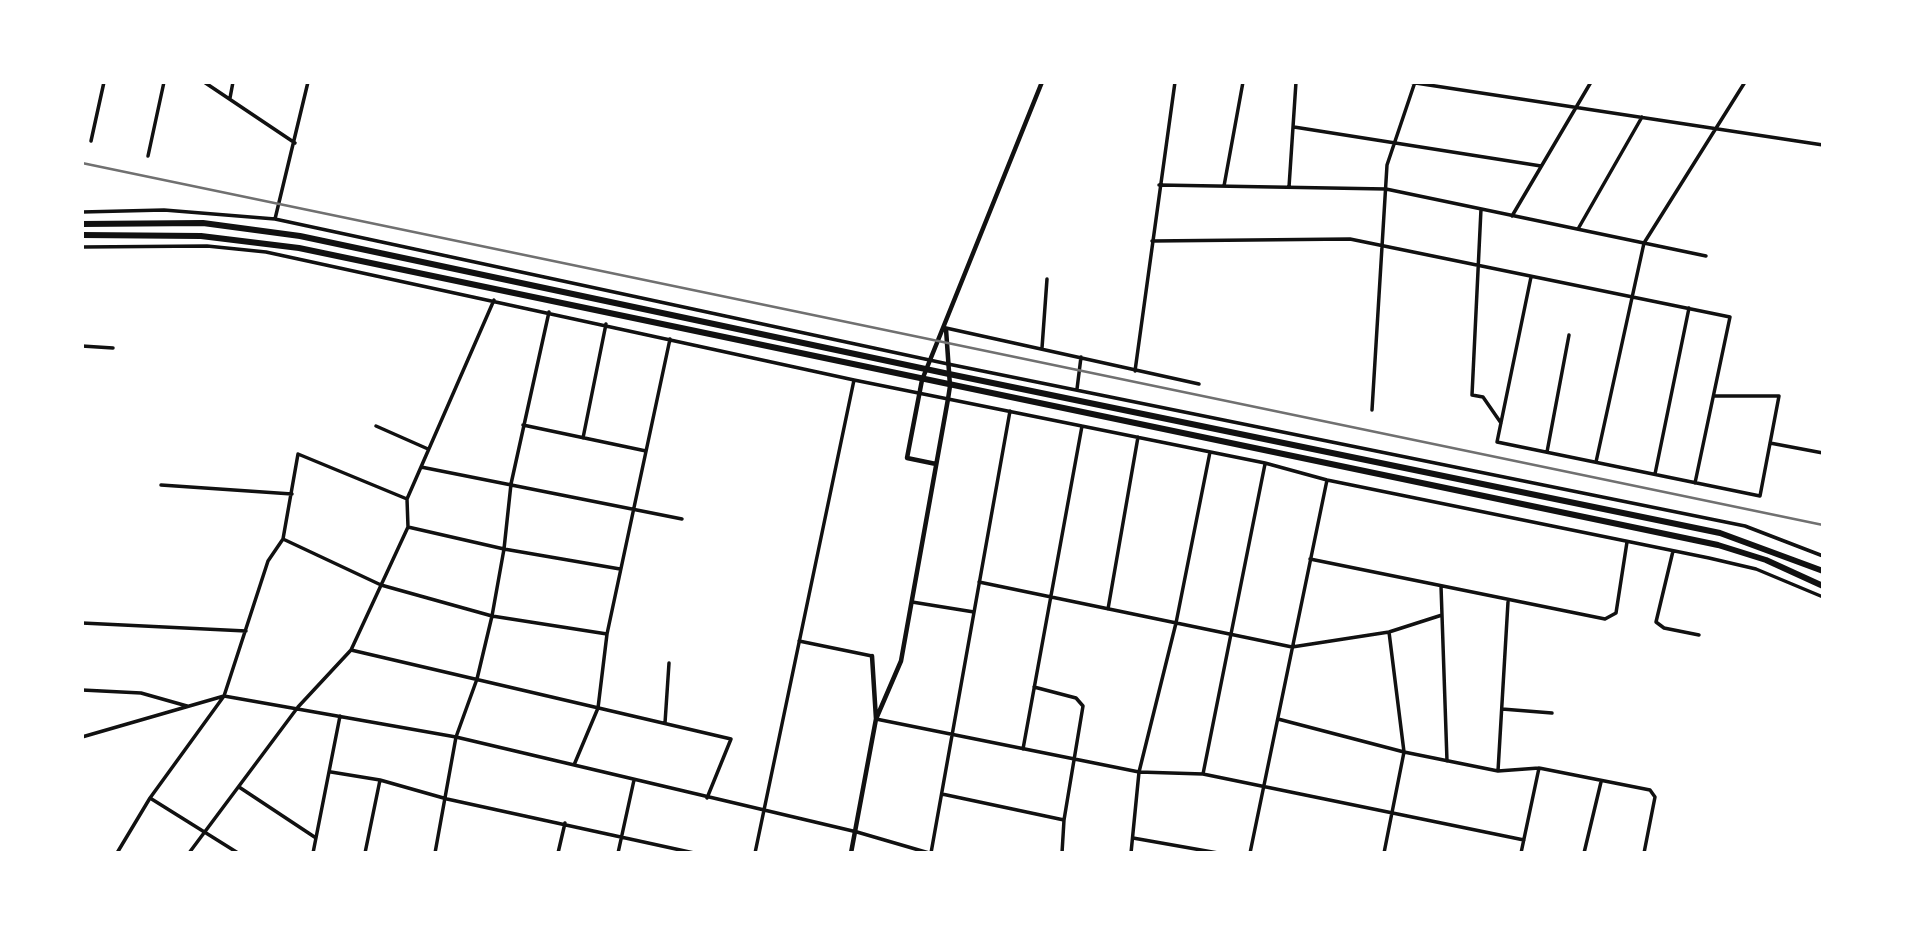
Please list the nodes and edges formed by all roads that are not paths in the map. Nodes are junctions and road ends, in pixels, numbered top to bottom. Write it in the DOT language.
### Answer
graph roads {
  1 [pos="104,82"];
  2 [pos="164,82"];
  3 [pos="204,82"];
  4 [pos="233,82"];
  5 [pos="308,82"];
  6 [pos="1042,82"];
  7 [pos="1175,82"];
  8 [pos="1243,82"];
  9 [pos="1296,82"];
  10 [pos="1409,82"];
  11 [pos="1591,82"];
  12 [pos="1745,82"];
  13 [pos="1415,83"];
  14 [pos="230,98"];
  15 [pos="1574,107"];
  16 [pos="1642,117"];
  17 [pos="1294,127"];
  18 [pos="1718,129"];
  19 [pos="92,141"];
  20 [pos="295,143"];
  21 [pos="1395,143"];
  22 [pos="1823,145"];
  23 [pos="148,156"];
  24 [pos="1541,166"];
  25 [pos="1159,185"];
  26 [pos="1224,186"];
  27 [pos="1289,187"];
  28 [pos="1386,189"];
  29 [pos="1481,209"];
  30 [pos="82,212"];
  31 [pos="1512,216"];
  32 [pos="275,219"];
  33 [pos="82,224"];
  34 [pos="1578,229"];
  35 [pos="82,235"];
  36 [pos="1152,241"];
  37 [pos="1644,243"];
  38 [pos="1382,246"];
  39 [pos="82,247"];
  40 [pos="1706,256"];
  41 [pos="1477,265"];
  42 [pos="1531,276"];
  43 [pos="1047,279"];
  44 [pos="1632,297"];
  45 [pos="494,300"];
  46 [pos="1689,308"];
  47 [pos="549,312"];
  48 [pos="606,324"];
  49 [pos="946,328"];
  50 [pos="1569,335"];
  51 [pos="670,339"];
  52 [pos="82,346"];
  53 [pos="113,348"];
  54 [pos="1042,348"];
  55 [pos="1081,356"];
  56 [pos="932,360"];
  57 [pos="948,364"];
  58 [pos="927,369"];
  59 [pos="1135,371"];
  60 [pos="949,374"];
  61 [pos="853,380"];
  62 [pos="922,380"];
  63 [pos="1199,384"];
  64 [pos="950,386"];
  65 [pos="1077,389"];
  66 [pos="919,393"];
  67 [pos="1714,396"];
  68 [pos="948,399"];
  69 [pos="1372,410"];
  70 [pos="1010,411"];
  71 [pos="1501,423"];
  72 [pos="523,425"];
  73 [pos="376,426"];
  74 [pos="1082,426"];
  75 [pos="1138,437"];
  76 [pos="583,438"];
  77 [pos="1770,443"];
  78 [pos="428,449"];
  79 [pos="646,451"];
  80 [pos="1210,452"];
  81 [pos="1547,452"];
  82 [pos="1823,453"];
  83 [pos="1596,462"];
  84 [pos="1265,463"];
  85 [pos="936,464"];
  86 [pos="421,467"];
  87 [pos="1656,474"];
  88 [pos="1327,480"];
  89 [pos="1695,482"];
  90 [pos="511,484"];
  91 [pos="160,485"];
  92 [pos="292,494"];
  93 [pos="407,499"];
  94 [pos="633,508"];
  95 [pos="682,519"];
  96 [pos="408,527"];
  97 [pos="283,539"];
  98 [pos="1627,542"];
  99 [pos="505,549"];
  100 [pos="1673,551"];
  101 [pos="1823,556"];
  102 [pos="1310,559"];
  103 [pos="620,569"];
  104 [pos="1823,571"];
  105 [pos="979,582"];
  106 [pos="380,585"];
  107 [pos="1441,586"];
  108 [pos="1823,586"];
  109 [pos="1051,597"];
  110 [pos="1823,597"];
  111 [pos="912,601"];
  112 [pos="1508,601"];
  113 [pos="1108,609"];
  114 [pos="974,612"];
  115 [pos="1442,615"];
  116 [pos="492,616"];
  117 [pos="82,623"];
  118 [pos="1176,623"];
  119 [pos="246,631"];
  120 [pos="1389,632"];
  121 [pos="607,634"];
  122 [pos="1231,635"];
  123 [pos="1699,635"];
  124 [pos="799,641"];
  125 [pos="1292,648"];
  126 [pos="351,650"];
  127 [pos="872,656"];
  128 [pos="669,663"];
  129 [pos="477,679"];
  130 [pos="1034,687"];
  131 [pos="82,690"];
  132 [pos="225,696"];
  133 [pos="189,707"];
  134 [pos="298,707"];
  135 [pos="598,708"];
  136 [pos="1502,709"];
  137 [pos="1552,713"];
  138 [pos="340,716"];
  139 [pos="877,719"];
  140 [pos="1278,719"];
  141 [pos="665,723"];
  142 [pos="952,734"];
  143 [pos="82,737"];
  144 [pos="456,737"];
  145 [pos="1023,749"];
  146 [pos="1404,752"];
  147 [pos="1076,760"];
  148 [pos="1447,761"];
  149 [pos="574,765"];
  150 [pos="1539,768"];
  151 [pos="1498,771"];
  152 [pos="331,772"];
  153 [pos="1139,772"];
  154 [pos="1203,774"];
  155 [pos="380,780"];
  156 [pos="634,780"];
  157 [pos="1601,782"];
  158 [pos="1264,786"];
  159 [pos="239,787"];
  160 [pos="942,794"];
  161 [pos="150,798"];
  162 [pos="707,798"];
  163 [pos="447,799"];
  164 [pos="765,810"];
  165 [pos="1392,811"];
  166 [pos="1064,820"];
  167 [pos="565,823"];
  168 [pos="205,832"];
  169 [pos="857,832"];
  170 [pos="622,836"];
  171 [pos="316,838"];
  172 [pos="1133,838"];
  173 [pos="1524,840"];
  174 [pos="117,853"];
  175 [pos="189,853"];
  176 [pos="238,853"];
  177 [pos="313,853"];
  178 [pos="365,853"];
  179 [pos="435,853"];
  180 [pos="558,853"];
  181 [pos="618,853"];
  182 [pos="694,853"];
  183 [pos="755,853"];
  184 [pos="851,853"];
  185 [pos="930,853"];
  186 [pos="1062,853"];
  187 [pos="1131,853"];
  188 [pos="1217,853"];
  189 [pos="1250,853"];
  190 [pos="1384,853"];
  191 [pos="1521,853"];
  192 [pos="1584,853"];
  193 [pos="1644,853"];
  1 -- 19 [label="street"];
  2 -- 23 [label="street"];
  3 -- 14 [label="street"];
  4 -- 14 [label="street"];
  5 -- 20 [label="street"];
  6 -- 49 [label="street"];
  7 -- 25 [label="street"];
  8 -- 26 [label="street"];
  9 -- 17 [label="street"];
  10 -- 13 [label="street"];
  11 -- 15 [label="street"];
  12 -- 18 [label="street"];
  13 -- 15 [label="street"];
  13 -- 21 [label="street"];
  14 -- 20 [label="street"];
  15 -- 16 [label="street"];
  15 -- 24 [label="street"];
  16 -- 18 [label="street"];
  16 -- 34 [label="street"];
  17 -- 21 [label="street"];
  17 -- 27 [label="street"];
  18 -- 22 [label="street"];
  18 -- 37 [label="street"];
  20 -- 32 [label="street"];
  21 -- 24 [label="street"];
  21 -- 28 [label="street"];
  24 -- 31 [label="street"];
  25 -- 26 [label="street"];
  25 -- 36 [label="street"];
  26 -- 27 [label="street"];
  27 -- 28 [label="street"];
  28 -- 29 [label="street"];
  28 -- 38 [label="street"];
  29 -- 31 [label="street"];
  29 -- 41 [label="street"];
  30 -- 32 [label="street"];
  31 -- 34 [label="street"];
  32 -- 56 [label="street"];
  33 -- 58 [label="highway"];
  34 -- 37 [label="street"];
  35 -- 62 [label="highway"];
  36 -- 38 [label="street"];
  36 -- 59 [label="street"];
  37 -- 40 [label="street"];
  37 -- 44 [label="street"];
  38 -- 41 [label="street"];
  38 -- 69 [label="street"];
  39 -- 45 [label="street"];
  41 -- 42 [label="street"];
  41 -- 71 [label="street"];
  42 -- 44 [label="street"];
  42 -- 71 [label="street"];
  43 -- 54 [label="street"];
  44 -- 46 [label="street"];
  44 -- 83 [label="street"];
  45 -- 47 [label="street"];
  45 -- 78 [label="street"];
  46 -- 67 [label="street"];
  46 -- 87 [label="street"];
  47 -- 48 [label="street"];
  47 -- 72 [label="street"];
  48 -- 51 [label="street"];
  48 -- 76 [label="street"];
  49 -- 54 [label="street"];
  49 -- 56 [label="street"];
  49 -- 57 [label="street"];
  50 -- 81 [label="street"];
  51 -- 61 [label="street"];
  51 -- 79 [label="street"];
  52 -- 53 [label="street"];
  54 -- 55 [label="street"];
  55 -- 59 [label="street"];
  55 -- 65 [label="street"];
  56 -- 57 [label="street"];
  56 -- 58 [label="street"];
  57 -- 60 [label="street"];
  57 -- 65 [label="street"];
  58 -- 60 [label="highway"];
  58 -- 62 [label="street"];
  59 -- 63 [label="street"];
  60 -- 64 [label="street"];
  60 -- 104 [label="highway"];
  61 -- 66 [label="street"];
  61 -- 124 [label="street"];
  62 -- 64 [label="highway"];
  62 -- 66 [label="street"];
  64 -- 68 [label="street"];
  64 -- 108 [label="highway"];
  65 -- 101 [label="street"];
  66 -- 68 [label="street"];
  66 -- 85 [label="street"];
  67 -- 77 [label="street"];
  67 -- 89 [label="street"];
  68 -- 70 [label="street"];
  68 -- 85 [label="street"];
  70 -- 74 [label="street"];
  70 -- 105 [label="street"];
  71 -- 81 [label="street"];
  72 -- 76 [label="street"];
  72 -- 90 [label="street"];
  73 -- 78 [label="street"];
  74 -- 75 [label="street"];
  74 -- 109 [label="street"];
  75 -- 80 [label="street"];
  75 -- 113 [label="street"];
  76 -- 79 [label="street"];
  77 -- 82 [label="street"];
  77 -- 89 [label="street"];
  78 -- 86 [label="street"];
  79 -- 94 [label="street"];
  80 -- 84 [label="street"];
  80 -- 118 [label="street"];
  81 -- 83 [label="street"];
  83 -- 87 [label="street"];
  84 -- 88 [label="street"];
  84 -- 122 [label="street"];
  85 -- 111 [label="street"];
  86 -- 90 [label="street"];
  86 -- 93 [label="street"];
  87 -- 89 [label="street"];
  88 -- 98 [label="street"];
  88 -- 102 [label="street"];
  90 -- 94 [label="street"];
  90 -- 99 [label="street"];
  91 -- 92 [label="street"];
  92 -- 93 [label="street"];
  92 -- 97 [label="street"];
  93 -- 96 [label="street"];
  94 -- 95 [label="street"];
  94 -- 103 [label="street"];
  96 -- 99 [label="street"];
  96 -- 106 [label="street"];
  97 -- 106 [label="street"];
  97 -- 119 [label="street"];
  98 -- 100 [label="street"];
  98 -- 112 [label="street"];
  99 -- 103 [label="street"];
  99 -- 116 [label="street"];
  100 -- 110 [label="street"];
  100 -- 123 [label="street"];
  102 -- 107 [label="street"];
  102 -- 125 [label="street"];
  103 -- 121 [label="street"];
  105 -- 109 [label="street"];
  105 -- 114 [label="street"];
  106 -- 116 [label="street"];
  106 -- 126 [label="street"];
  107 -- 112 [label="street"];
  107 -- 115 [label="street"];
  109 -- 113 [label="street"];
  109 -- 130 [label="street"];
  111 -- 114 [label="street"];
  111 -- 139 [label="street"];
  112 -- 136 [label="street"];
  113 -- 118 [label="street"];
  114 -- 142 [label="street"];
  115 -- 120 [label="street"];
  115 -- 148 [label="street"];
  116 -- 121 [label="street"];
  116 -- 129 [label="street"];
  117 -- 119 [label="street"];
  118 -- 122 [label="street"];
  118 -- 153 [label="street"];
  119 -- 132 [label="street"];
  120 -- 125 [label="street"];
  120 -- 146 [label="street"];
  121 -- 135 [label="street"];
  122 -- 125 [label="street"];
  122 -- 154 [label="street"];
  124 -- 127 [label="street"];
  124 -- 164 [label="street"];
  125 -- 140 [label="street"];
  126 -- 129 [label="street"];
  126 -- 134 [label="street"];
  127 -- 139 [label="street"];
  128 -- 141 [label="street"];
  129 -- 135 [label="street"];
  129 -- 144 [label="street"];
  130 -- 145 [label="street"];
  130 -- 147 [label="street"];
  131 -- 133 [label="street"];
  132 -- 133 [label="street"];
  132 -- 134 [label="street"];
  132 -- 161 [label="street"];
  133 -- 143 [label="street"];
  134 -- 138 [label="street"];
  134 -- 159 [label="street"];
  135 -- 141 [label="street"];
  135 -- 149 [label="street"];
  136 -- 137 [label="street"];
  136 -- 151 [label="street"];
  138 -- 144 [label="street"];
  138 -- 152 [label="street"];
  139 -- 142 [label="street"];
  139 -- 169 [label="street"];
  140 -- 146 [label="street"];
  140 -- 158 [label="street"];
  141 -- 162 [label="street"];
  142 -- 145 [label="street"];
  142 -- 160 [label="street"];
  144 -- 149 [label="street"];
  144 -- 163 [label="street"];
  145 -- 147 [label="street"];
  146 -- 148 [label="street"];
  146 -- 165 [label="street"];
  147 -- 153 [label="street"];
  147 -- 166 [label="street"];
  148 -- 151 [label="street"];
  149 -- 156 [label="street"];
  150 -- 151 [label="street"];
  150 -- 157 [label="street"];
  150 -- 173 [label="street"];
  152 -- 155 [label="street"];
  152 -- 171 [label="street"];
  153 -- 154 [label="street"];
  153 -- 172 [label="street"];
  154 -- 158 [label="street"];
  155 -- 163 [label="street"];
  155 -- 178 [label="street"];
  156 -- 162 [label="street"];
  156 -- 170 [label="street"];
  157 -- 192 [label="street"];
  157 -- 193 [label="street"];
  158 -- 165 [label="street"];
  158 -- 189 [label="street"];
  159 -- 168 [label="street"];
  159 -- 171 [label="street"];
  160 -- 166 [label="street"];
  160 -- 185 [label="street"];
  161 -- 168 [label="street"];
  161 -- 174 [label="street"];
  162 -- 164 [label="street"];
  163 -- 167 [label="street"];
  163 -- 179 [label="street"];
  164 -- 169 [label="street"];
  164 -- 183 [label="street"];
  165 -- 173 [label="street"];
  165 -- 190 [label="street"];
  166 -- 186 [label="street"];
  167 -- 170 [label="street"];
  167 -- 180 [label="street"];
  168 -- 175 [label="street"];
  168 -- 176 [label="street"];
  169 -- 184 [label="street"];
  169 -- 185 [label="street"];
  170 -- 181 [label="street"];
  170 -- 182 [label="street"];
  171 -- 177 [label="street"];
  172 -- 187 [label="street"];
  172 -- 188 [label="street"];
  173 -- 191 [label="street"];
}
